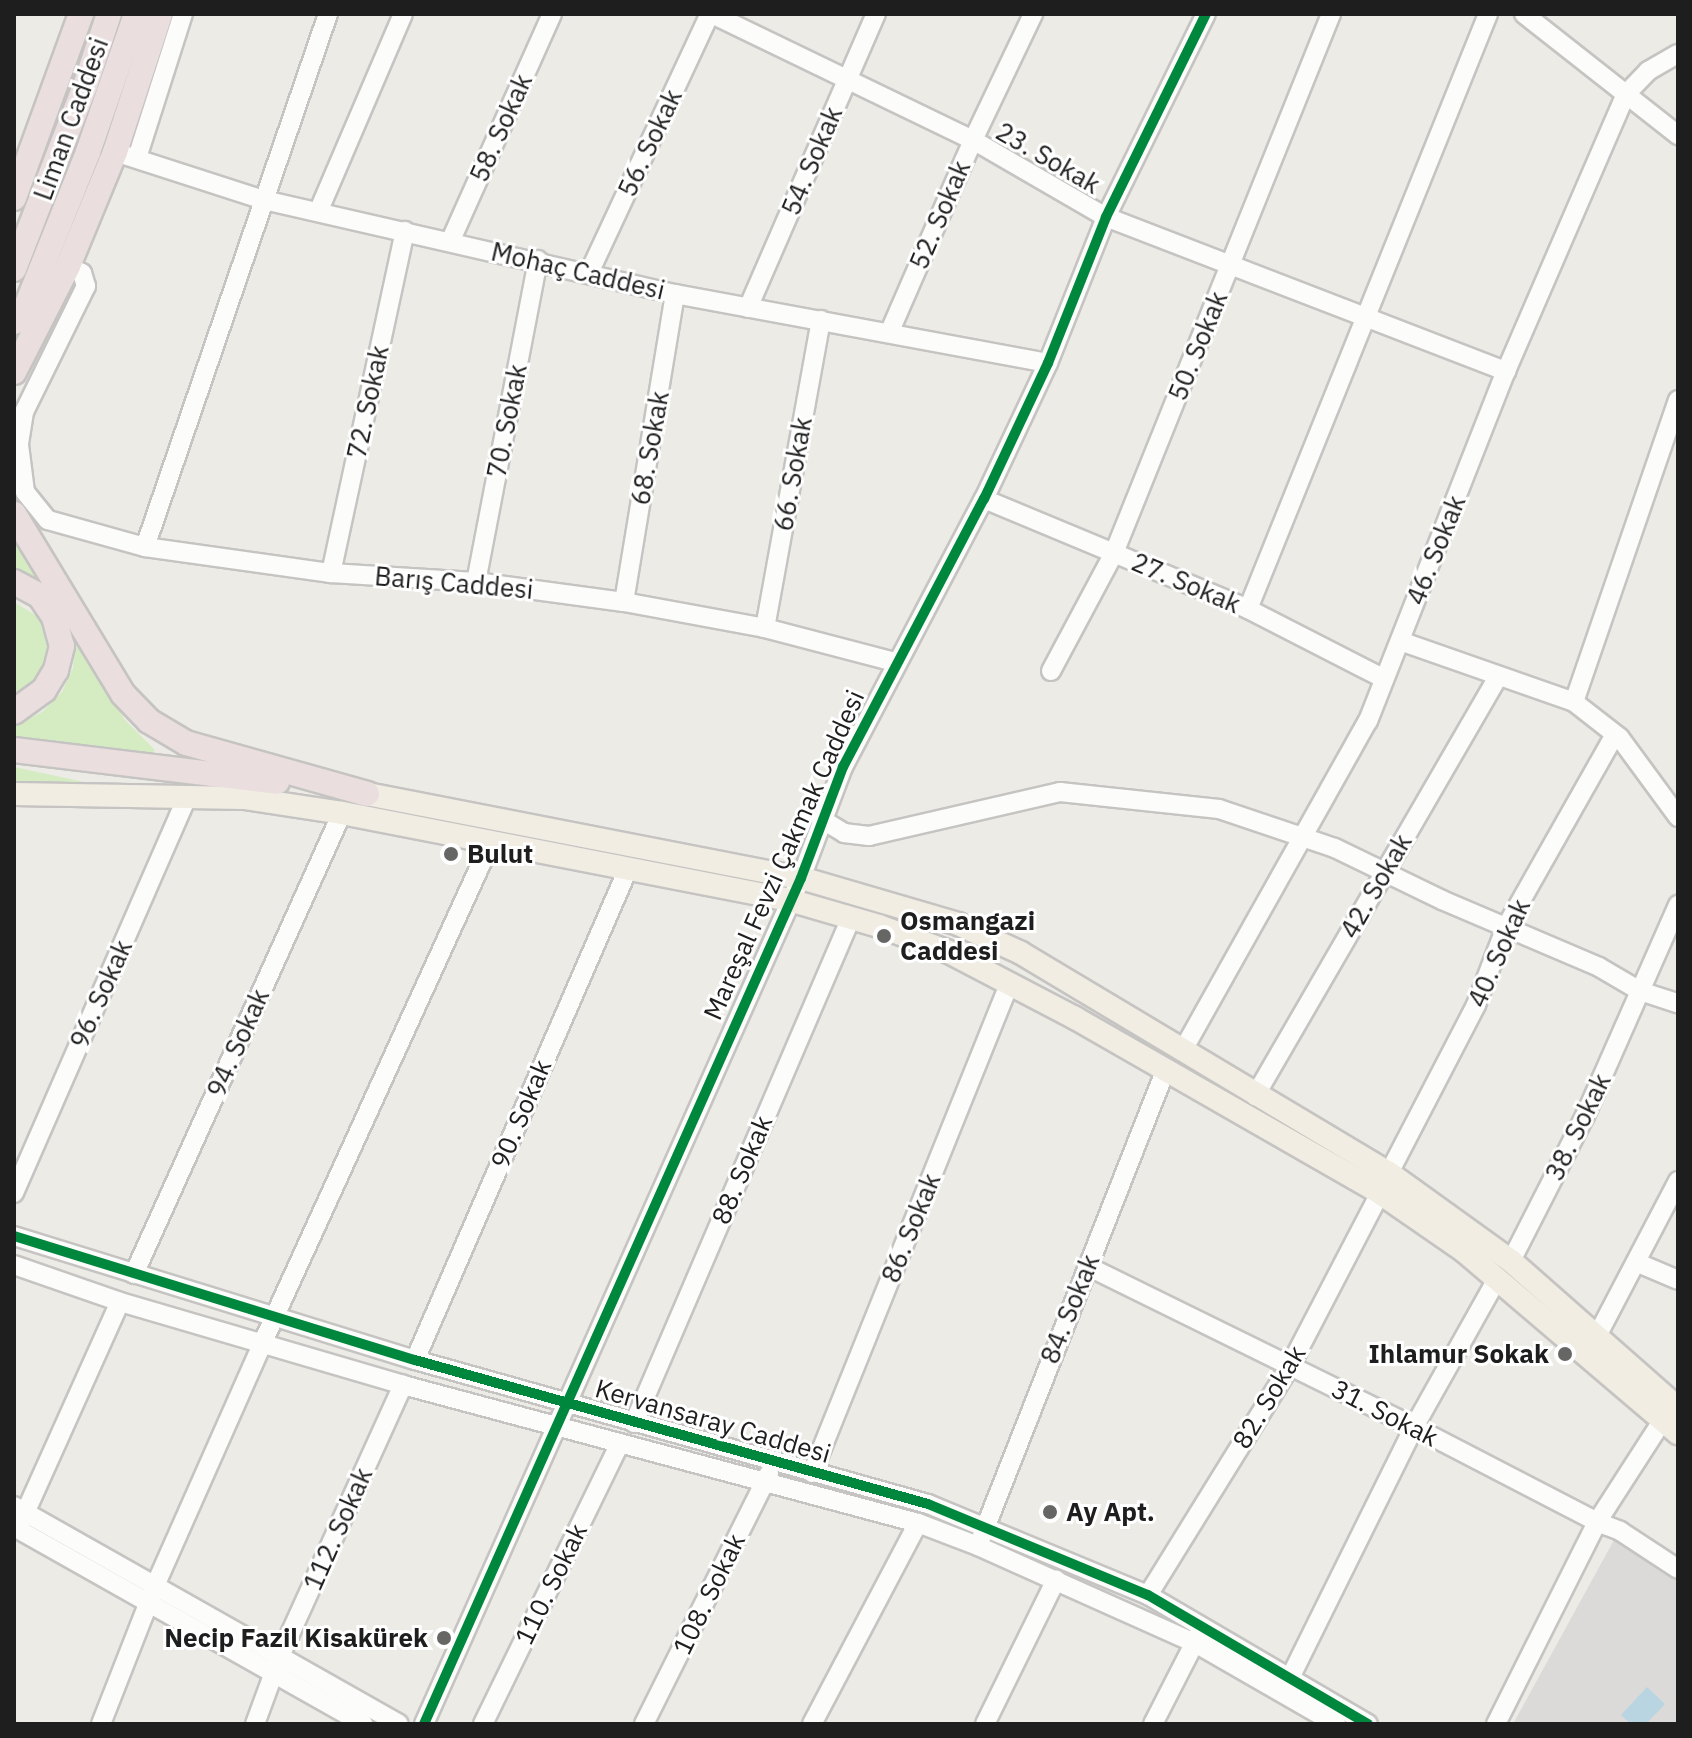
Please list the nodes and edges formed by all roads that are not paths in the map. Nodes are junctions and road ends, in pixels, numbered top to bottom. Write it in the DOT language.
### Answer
graph roads {
  1 [pos="81,14"];
  2 [pos="109,14"];
  3 [pos="160,14"];
  4 [pos="183,14"];
  5 [pos="328,14"];
  6 [pos="403,14"];
  7 [pos="552,14"];
  8 [pos="711,14"];
  9 [pos="876,14"];
  10 [pos="1033,14"];
  11 [pos="1206,14"];
  12 [pos="1331,14"];
  13 [pos="1488,14"];
  14 [pos="1524,14"];
  15 [pos="133,25"];
  16 [pos="1678,54"];
  17 [pos="848,79"];
  18 [pos="1626,94"];
  19 [pos="1678,135"];
  20 [pos="973,140"];
  21 [pos="126,155"];
  22 [pos="14,198"];
  23 [pos="264,200"];
  24 [pos="319,210"];
  25 [pos="1106,217"];
  26 [pos="405,231"];
  27 [pos="450,242"];
  28 [pos="538,260"];
  29 [pos="1231,265"];
  30 [pos="68,266"];
  31 [pos="14,269"];
  32 [pos="589,273"];
  33 [pos="675,294"];
  34 [pos="748,308"];
  35 [pos="1368,316"];
  36 [pos="821,320"];
  37 [pos="14,322"];
  38 [pos="890,331"];
  39 [pos="1048,363"];
  40 [pos="1506,371"];
  41 [pos="14,372"];
  42 [pos="1678,400"];
  43 [pos="984,499"];
  44 [pos="14,514"];
  45 [pos="145,547"];
  46 [pos="1114,553"];
  47 [pos="331,573"];
  48 [pos="14,582"];
  49 [pos="476,582"];
  50 [pos="624,602"];
  51 [pos="1248,609"];
  52 [pos="765,628"];
  53 [pos="1400,641"];
  54 [pos="895,662"];
  55 [pos="1051,671"];
  56 [pos="1498,677"];
  57 [pos="1383,678"];
  58 [pos="1574,702"];
  59 [pos="14,712"];
  60 [pos="1614,736"];
  61 [pos="14,750"];
  62 [pos="14,794"];
  63 [pos="367,794"];
  64 [pos="188,795"];
  65 [pos="342,813"];
  66 [pos="1678,817"];
  67 [pos="821,819"];
  68 [pos="1301,835"];
  69 [pos="491,842"];
  70 [pos="628,869"];
  71 [pos="1384,872"];
  72 [pos="801,878"];
  73 [pos="789,900"];
  74 [pos="1678,905"];
  75 [pos="851,918"];
  76 [pos="1506,927"];
  77 [pos="1010,982"];
  78 [pos="1640,991"];
  79 [pos="1678,1003"];
  80 [pos="1183,1050"];
  81 [pos="1165,1072"];
  82 [pos="1255,1096"];
  83 [pos="1678,1181"];
  84 [pos="1384,1183"];
  85 [pos="14,1193"];
  86 [pos="14,1236"];
  87 [pos="1511,1261"];
  88 [pos="1638,1263"];
  89 [pos="14,1265"];
  90 [pos="1087,1266"];
  91 [pos="134,1274"];
  92 [pos="1497,1279"];
  93 [pos="1678,1280"];
  94 [pos="120,1302"];
  95 [pos="275,1316"];
  96 [pos="1597,1336"];
  97 [pos="263,1342"];
  98 [pos="415,1360"];
  99 [pos="1290,1366"];
  100 [pos="403,1385"];
  101 [pos="565,1402"];
  102 [pos="1674,1413"];
  103 [pos="634,1423"];
  104 [pos="555,1426"];
  105 [pos="1414,1427"];
  106 [pos="619,1445"];
  107 [pos="774,1463"];
  108 [pos="812,1473"];
  109 [pos="764,1483"];
  110 [pos="1597,1522"];
  111 [pos="17,1523"];
  112 [pos="918,1523"];
  113 [pos="984,1527"];
  114 [pos="978,1546"];
  115 [pos="1678,1569"];
  116 [pos="1056,1580"];
  117 [pos="152,1594"];
  118 [pos="1148,1595"];
  119 [pos="1204,1625"];
  120 [pos="1195,1643"];
  121 [pos="278,1665"];
  122 [pos="1290,1678"];
  123 [pos="1322,1713"];
  124 [pos="101,1724"];
  125 [pos="255,1724"];
  126 [pos="363,1724"];
  127 [pos="399,1724"];
  128 [pos="424,1724"];
  129 [pos="483,1724"];
  130 [pos="644,1724"];
  131 [pos="812,1724"];
  132 [pos="985,1724"];
  133 [pos="1153,1724"];
  134 [pos="1336,1724"];
  135 [pos="1368,1724"];
  136 [pos="1496,1724"];
  1 -- 22 [label="highway, Liman Caddesi"];
  2 -- 31 [label="highway, Liman Caddesi"];
  3 -- 21 [label="highway"];
  4 -- 21 [label="street"];
  5 -- 23 [label="street"];
  6 -- 24 [label="street"];
  7 -- 27 [label="street, 58. Sokak"];
  8 -- 17 [label="street, 23. Sokak"];
  8 -- 32 [label="street, 56. Sokak"];
  9 -- 17 [label="street, 54. Sokak"];
  10 -- 20 [label="street, 52. Sokak"];
  11 -- 25 [label="street, Mareşal Fevzi Çakmak Caddesi"];
  12 -- 29 [label="street, 50. Sokak"];
  13 -- 35 [label="street"];
  14 -- 18 [label="street"];
  15 -- 37 [label="highway"];
  16 -- 18 [label="street, 46. Sokak"];
  17 -- 20 [label="street, 23. Sokak"];
  17 -- 34 [label="street, 54. Sokak"];
  18 -- 19 [label="street"];
  18 -- 40 [label="street, 46. Sokak"];
  20 -- 25 [label="street, 23. Sokak"];
  20 -- 38 [label="street, 52. Sokak"];
  21 -- 23 [label="street, Mohaç Caddesi"];
  21 -- 30 [label="highway"];
  23 -- 24 [label="street, Mohaç Caddesi"];
  23 -- 45 [label="street"];
  24 -- 26 [label="street, Mohaç Caddesi"];
  25 -- 29 [label="street, 23. Sokak"];
  25 -- 39 [label="street, Mareşal Fevzi Çakmak Caddesi"];
  26 -- 27 [label="street, Mohaç Caddesi"];
  26 -- 47 [label="street, 72. Sokak"];
  27 -- 28 [label="street, Mohaç Caddesi"];
  28 -- 32 [label="street, Mohaç Caddesi"];
  28 -- 49 [label="street, 70. Sokak"];
  29 -- 35 [label="street, 23. Sokak"];
  29 -- 46 [label="street, 50. Sokak"];
  30 -- 41 [label="highway"];
  30 -- 45 [label="street, Barış Caddesi"];
  32 -- 33 [label="street, Mohaç Caddesi"];
  33 -- 34 [label="street, Mohaç Caddesi"];
  33 -- 50 [label="street, 68. Sokak"];
  34 -- 36 [label="street, Mohaç Caddesi"];
  35 -- 40 [label="street, 23. Sokak"];
  35 -- 51 [label="street"];
  36 -- 38 [label="street, Mohaç Caddesi"];
  36 -- 52 [label="street, 66. Sokak"];
  38 -- 39 [label="street, Mohaç Caddesi"];
  39 -- 43 [label="street, Mareşal Fevzi Çakmak Caddesi"];
  40 -- 53 [label="street, 46. Sokak"];
  42 -- 58 [label="street"];
  43 -- 46 [label="street, 27. Sokak"];
  43 -- 54 [label="street, Mareşal Fevzi Çakmak Caddesi"];
  44 -- 63 [label="highway"];
  45 -- 47 [label="street, Barış Caddesi"];
  46 -- 51 [label="street, 27. Sokak"];
  46 -- 55 [label="street, 50. Sokak"];
  47 -- 49 [label="street, Barış Caddesi"];
  48 -- 59 [label="highway"];
  49 -- 50 [label="street, Barış Caddesi"];
  50 -- 52 [label="street, Barış Caddesi"];
  51 -- 57 [label="street, 27. Sokak"];
  52 -- 54 [label="street, Barış Caddesi"];
  53 -- 56 [label="street"];
  53 -- 57 [label="street, 46. Sokak"];
  54 -- 67 [label="street, Mareşal Fevzi Çakmak Caddesi"];
  56 -- 58 [label="street"];
  56 -- 71 [label="street, 42. Sokak"];
  57 -- 68 [label="street, 46. Sokak"];
  58 -- 60 [label="street"];
  60 -- 66 [label="street"];
  60 -- 76 [label="street, 40. Sokak"];
  61 -- 63 [label="highway"];
  62 -- 64 [label="main road"];
  63 -- 72 [label="main road"];
  64 -- 65 [label="main road"];
  64 -- 85 [label="street, 96. Sokak"];
  65 -- 69 [label="main road"];
  65 -- 91 [label="street, 94. Sokak"];
  67 -- 68 [label="street"];
  67 -- 72 [label="street, Mareşal Fevzi Çakmak Caddesi"];
  68 -- 71 [label="street"];
  68 -- 80 [label="street, 46. Sokak"];
  69 -- 70 [label="main road"];
  69 -- 95 [label="street"];
  70 -- 73 [label="main road"];
  70 -- 98 [label="street, 90. Sokak"];
  71 -- 76 [label="street"];
  71 -- 82 [label="street, 42. Sokak"];
  72 -- 73 [label="street, Mareşal Fevzi Çakmak Caddesi"];
  72 -- 80 [label="main road"];
  73 -- 75 [label="main road"];
  73 -- 101 [label="street, Mareşal Fevzi Çakmak Caddesi"];
  74 -- 78 [label="street, 38. Sokak"];
  75 -- 77 [label="main road"];
  75 -- 103 [label="street, 88. Sokak"];
  76 -- 78 [label="street"];
  76 -- 84 [label="street, 40. Sokak"];
  77 -- 81 [label="main road"];
  77 -- 108 [label="street, 86. Sokak"];
  78 -- 79 [label="street"];
  78 -- 87 [label="street, 38. Sokak"];
  80 -- 81 [label="main road"];
  80 -- 82 [label="main road"];
  81 -- 84 [label="main road"];
  81 -- 90 [label="street, 84. Sokak"];
  82 -- 84 [label="main road"];
  83 -- 88 [label="street"];
  84 -- 87 [label="main road"];
  84 -- 92 [label="main road"];
  84 -- 99 [label="street, 82. Sokak"];
  86 -- 91 [label="street, Kervansaray Caddesi"];
  87 -- 96 [label="main road"];
  88 -- 93 [label="street"];
  88 -- 96 [label="street"];
  89 -- 94 [label="street, Kervansaray Caddesi"];
  90 -- 99 [label="street, 31. Sokak"];
  90 -- 113 [label="street, 84. Sokak"];
  91 -- 95 [label="street, Kervansaray Caddesi"];
  92 -- 102 [label="main road"];
  92 -- 105 [label="street"];
  94 -- 97 [label="street, Kervansaray Caddesi"];
  94 -- 111 [label="street"];
  95 -- 97 [label="street"];
  95 -- 98 [label="street, Kervansaray Caddesi"];
  96 -- 102 [label="main road"];
  97 -- 100 [label="street, Kervansaray Caddesi"];
  97 -- 117 [label="street"];
  98 -- 101 [label="street, Kervansaray Caddesi"];
  99 -- 105 [label="street, 31. Sokak"];
  99 -- 118 [label="street, 82. Sokak"];
  100 -- 104 [label="street, Kervansaray Caddesi"];
  100 -- 121 [label="street, 112. Sokak"];
  101 -- 103 [label="street, Kervansaray Caddesi"];
  101 -- 104 [label="street, Mareşal Fevzi Çakmak Caddesi"];
  102 -- 110 [label="street"];
  103 -- 107 [label="street, Kervansaray Caddesi"];
  104 -- 106 [label="street, Kervansaray Caddesi"];
  104 -- 128 [label="street, Mareşal Fevzi Çakmak Caddesi"];
  105 -- 110 [label="street, 31. Sokak"];
  105 -- 122 [label="street"];
  106 -- 109 [label="street, Kervansaray Caddesi"];
  106 -- 129 [label="street, 110. Sokak"];
  107 -- 108 [label="street, Kervansaray Caddesi"];
  107 -- 109 [label="street, 108. Sokak"];
  108 -- 113 [label="street, Kervansaray Caddesi"];
  109 -- 112 [label="street, Kervansaray Caddesi"];
  109 -- 130 [label="street, 108. Sokak"];
  110 -- 115 [label="street, 31. Sokak"];
  110 -- 136 [label="street"];
  111 -- 117 [label="street"];
  112 -- 114 [label="street, Kervansaray Caddesi"];
  112 -- 131 [label="street"];
  113 -- 114 [label="street, 84. Sokak"];
  113 -- 118 [label="street, Kervansaray Caddesi"];
  114 -- 116 [label="street, Kervansaray Caddesi"];
  116 -- 120 [label="street, Kervansaray Caddesi"];
  116 -- 132 [label="street"];
  117 -- 121 [label="street"];
  117 -- 124 [label="street"];
  118 -- 119 [label="street, Kervansaray Caddesi"];
  119 -- 120 [label="street"];
  119 -- 122 [label="street, Kervansaray Caddesi"];
  120 -- 123 [label="street, Kervansaray Caddesi"];
  120 -- 133 [label="street"];
  121 -- 125 [label="street, 112. Sokak"];
  121 -- 126 [label="street"];
  121 -- 127 [label="street"];
  122 -- 123 [label="street, Kervansaray Caddesi"];
  123 -- 134 [label="street, Kervansaray Caddesi"];
  123 -- 135 [label="street, Kervansaray Caddesi"];
}
